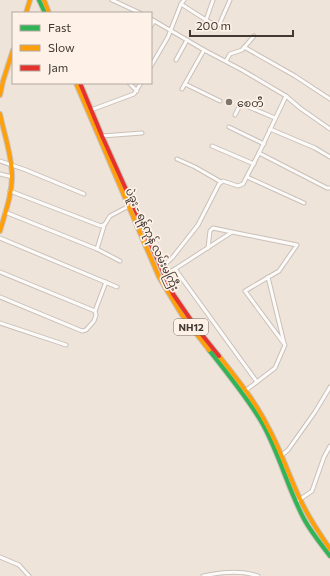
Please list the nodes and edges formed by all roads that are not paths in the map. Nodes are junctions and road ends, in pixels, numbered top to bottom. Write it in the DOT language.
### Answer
graph roads {
  1 [pos="30,0"];
  2 [pos="40,0"];
  3 [pos="44,0"];
  4 [pos="112,0"];
  5 [pos="184,0"];
  6 [pos="213,0"];
  7 [pos="230,0"];
  8 [pos="181,4"];
  9 [pos="26,12"];
  10 [pos="45,12"];
  11 [pos="49,12"];
  12 [pos="138,12"];
  13 [pos="153,20"];
  14 [pos="206,20"];
  15 [pos="171,31"];
  16 [pos="254,36"];
  17 [pos="187,40"];
  18 [pos="244,47"];
  19 [pos="204,50"];
  20 [pos="12,53"];
  21 [pos="176,60"];
  22 [pos="226,61"];
  23 [pos="152,64"];
  24 [pos="76,84"];
  25 [pos="80,84"];
  26 [pos="130,84"];
  27 [pos="140,84"];
  28 [pos="185,84"];
  29 [pos="182,89"];
  30 [pos="137,91"];
  31 [pos="0,95"];
  32 [pos="286,96"];
  33 [pos="330,99"];
  34 [pos="220,101"];
  35 [pos="91,110"];
  36 [pos="0,114"];
  37 [pos="235,115"];
  38 [pos="275,118"];
  39 [pos="229,127"];
  40 [pos="270,129"];
  41 [pos="330,129"];
  42 [pos="142,133"];
  43 [pos="102,136"];
  44 [pos="264,144"];
  45 [pos="212,146"];
  46 [pos="259,153"];
  47 [pos="330,157"];
  48 [pos="177,159"];
  49 [pos="0,161"];
  50 [pos="254,164"];
  51 [pos="11,165"];
  52 [pos="0,174"];
  53 [pos="12,177"];
  54 [pos="247,177"];
  55 [pos="221,182"];
  56 [pos="330,188"];
  57 [pos="10,191"];
  58 [pos="84,194"];
  59 [pos="304,203"];
  60 [pos="133,205"];
  61 [pos="128,207"];
  62 [pos="5,212"];
  63 [pos="104,226"];
  64 [pos="0,231"];
  65 [pos="232,232"];
  66 [pos="0,238"];
  67 [pos="208,248"];
  68 [pos="97,250"];
  69 [pos="120,260"];
  70 [pos="161,268"];
  71 [pos="175,269"];
  72 [pos="157,271"];
  73 [pos="0,272"];
  74 [pos="164,275"];
  75 [pos="268,277"];
  76 [pos="106,282"];
  77 [pos="117,287"];
  78 [pos="0,297"];
  79 [pos="95,311"];
  80 [pos="0,324"];
  81 [pos="66,345"];
  82 [pos="285,345"];
  83 [pos="257,382"];
  84 [pos="330,386"];
  85 [pos="244,392"];
  86 [pos="330,446"];
  87 [pos="282,455"];
  88 [pos="298,501"];
  89 [pos="330,549"];
  90 [pos="330,556"];
  91 [pos="0,557"];
  92 [pos="29,576"];
  93 [pos="203,576"];
  94 [pos="258,576"];
  1 -- 9 [label="main road"];
  2 -- 10 [label="main road"];
  3 -- 11 [label="main road"];
  4 -- 12 [label="street"];
  5 -- 8 [label="street"];
  6 -- 14 [label="street"];
  7 -- 14 [label="street"];
  8 -- 14 [label="street"];
  8 -- 15 [label="street"];
  13 -- 15 [label="street"];
  15 -- 17 [label="street"];
  15 -- 23 [label="street"];
  16 -- 18 [label="street"];
  17 -- 19 [label="street"];
  17 -- 21 [label="street"];
  18 -- 22 [label="street"];
  18 -- 33 [label="street"];
  19 -- 22 [label="street"];
  19 -- 28 [label="street"];
  20 -- 31 [label="main road"];
  22 -- 32 [label="street"];
  24 -- 61 [label="main road, ပဲခူး - ရန်ကုန် လမ်းမကြီး / NH12"];
  25 -- 35 [label="main road, ပဲခူး - ရန်ကုန် လမ်းမကြီး / NH12"];
  26 -- 30 [label="street"];
  27 -- 30 [label="street"];
  28 -- 29 [label="street"];
  28 -- 34 [label="street"];
  30 -- 35 [label="street"];
  32 -- 38 [label="street"];
  32 -- 41 [label="street"];
  35 -- 43 [label="main road, ပဲခူး - ရန်ကုန် လမ်းမကြီး / NH12"];
  36 -- 51 [label="main road"];
  37 -- 38 [label="street"];
  38 -- 40 [label="street"];
  39 -- 44 [label="street"];
  40 -- 44 [label="street"];
  40 -- 47 [label="street"];
  42 -- 43 [label="street"];
  43 -- 60 [label="main road, ပဲခူး - ရန်ကုန် လမ်းမကြီး / NH12"];
  44 -- 46 [label="street"];
  45 -- 50 [label="street"];
  46 -- 50 [label="street"];
  46 -- 56 [label="street"];
  48 -- 55 [label="street"];
  49 -- 51 [label="street"];
  50 -- 54 [label="street"];
  51 -- 53 [label="main road"];
  51 -- 58 [label="street"];
  52 -- 53 [label="street"];
  53 -- 57 [label="main road"];
  54 -- 55 [label="street"];
  54 -- 59 [label="street"];
  55 -- 70 [label="street"];
  57 -- 62 [label="main road"];
  57 -- 63 [label="street"];
  60 -- 61 [label="street"];
  60 -- 70 [label="main road, ပဲခူး - ရန်ကုန် လမ်းမကြီး / NH12"];
  61 -- 63 [label="street"];
  61 -- 72 [label="main road, ပဲခူး - ရန်ကုန် လမ်းမကြီး / NH12"];
  62 -- 64 [label="main road"];
  62 -- 68 [label="street"];
  63 -- 68 [label="street"];
  65 -- 67 [label="street"];
  65 -- 67 [label="street"];
  65 -- 75 [label="street"];
  66 -- 76 [label="street"];
  67 -- 71 [label="street"];
  68 -- 69 [label="street"];
  70 -- 72 [label="street"];
  70 -- 74 [label="main road, ပဲခူး - ရန်ကုန် လမ်းမကြီး / NH12"];
  71 -- 74 [label="street"];
  71 -- 83 [label="street"];
  72 -- 85 [label="main road, ပဲခူး - ရန်ကုန် လမ်းမကြီး / NH12"];
  73 -- 79 [label="street"];
  74 -- 85 [label="main road, ပဲခူး - ရန်ကုန် လမ်းမကြီး / NH12"];
  75 -- 82 [label="street"];
  75 -- 82 [label="street"];
  76 -- 77 [label="street"];
  76 -- 79 [label="street"];
  78 -- 79 [label="street"];
  80 -- 81 [label="street"];
  82 -- 83 [label="street"];
  83 -- 85 [label="street"];
  84 -- 87 [label="street"];
  85 -- 87 [label="main road, ပဲခူး - ရန်ကုန် လမ်းမကြီး / NH12"];
  85 -- 88 [label="main road, ပဲခူး - ရန်ကုန် လမ်းမကြီး / NH12"];
  86 -- 88 [label="street"];
  87 -- 88 [label="main road, ပဲခူး - ရန်ကုန် လမ်းမကြီး / NH12"];
  88 -- 89 [label="main road, ပဲခူး - ရန်ကုန် လမ်းမကြီး / NH12"];
  88 -- 90 [label="main road, ပဲခူး - ရန်ကုန် လမ်းမကြီး / NH12"];
  91 -- 92 [label="street"];
  93 -- 94 [label="street"];
}
